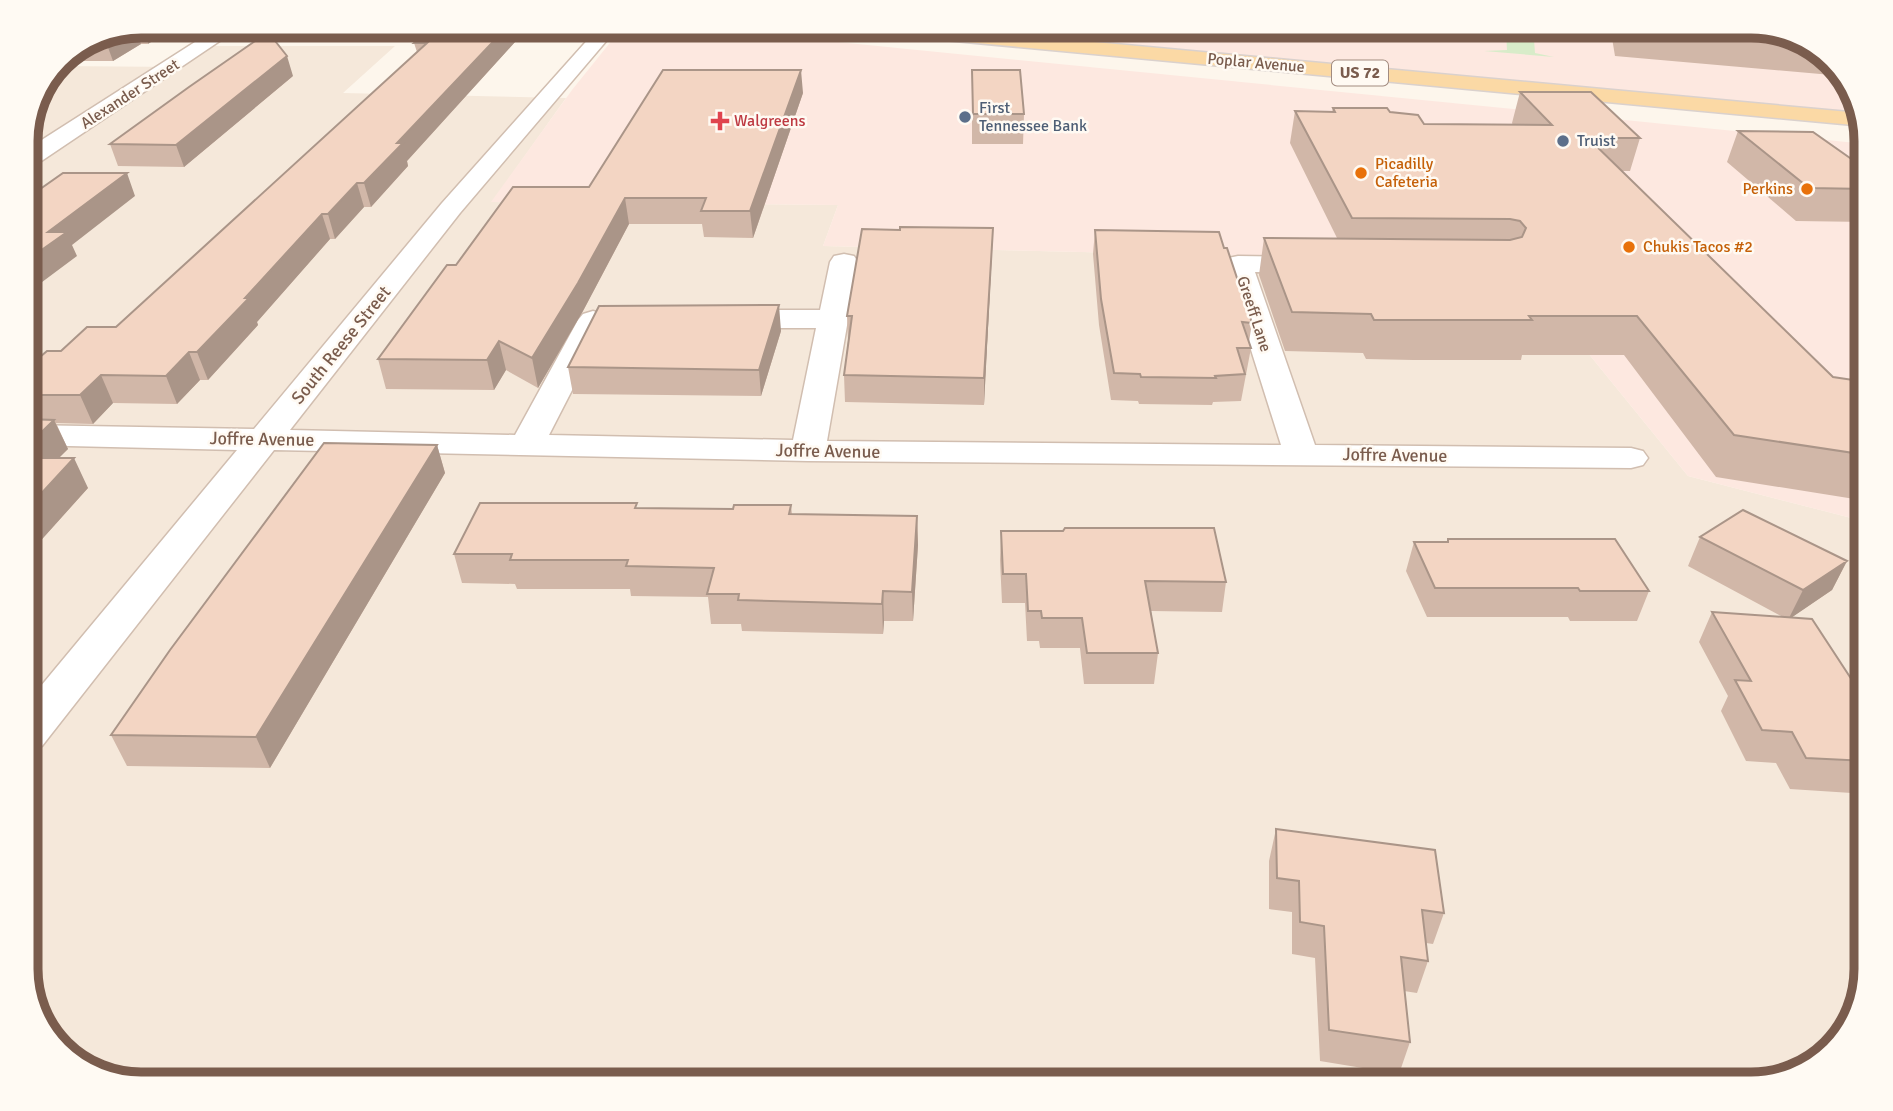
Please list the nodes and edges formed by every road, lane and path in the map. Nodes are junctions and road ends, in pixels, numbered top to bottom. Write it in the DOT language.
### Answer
graph roads {
  1 [pos="215,38"];
  2 [pos="600,38"];
  3 [pos="986,38"];
  4 [pos="1852,119"];
  5 [pos="39,153"];
  6 [pos="844,262"];
  7 [pos="1335,265"];
  8 [pos="833,319"];
  9 [pos="619,320"];
  10 [pos="699,320"];
  11 [pos="39,435"];
  12 [pos="265,439"];
  13 [pos="527,445"];
  14 [pos="808,451"];
  15 [pos="1301,454"];
  16 [pos="1630,458"];
  17 [pos="39,719"];
  1 -- 5 [label="street, Alexander Street"];
  2 -- 12 [label="street, South Reese Street"];
  3 -- 4 [label="main road, Poplar Avenue / US 72"];
  6 -- 8 [label="street"];
  7 -- 15 [label="street, Greeff Lane"];
  8 -- 10 [label="street"];
  8 -- 14 [label="street"];
  9 -- 13 [label="street"];
  11 -- 12 [label="street, Joffre Avenue"];
  12 -- 13 [label="street, Joffre Avenue"];
  12 -- 17 [label="street, South Reese Street"];
  13 -- 14 [label="street, Joffre Avenue"];
  14 -- 15 [label="street, Joffre Avenue"];
  15 -- 16 [label="street, Joffre Avenue"];
}
